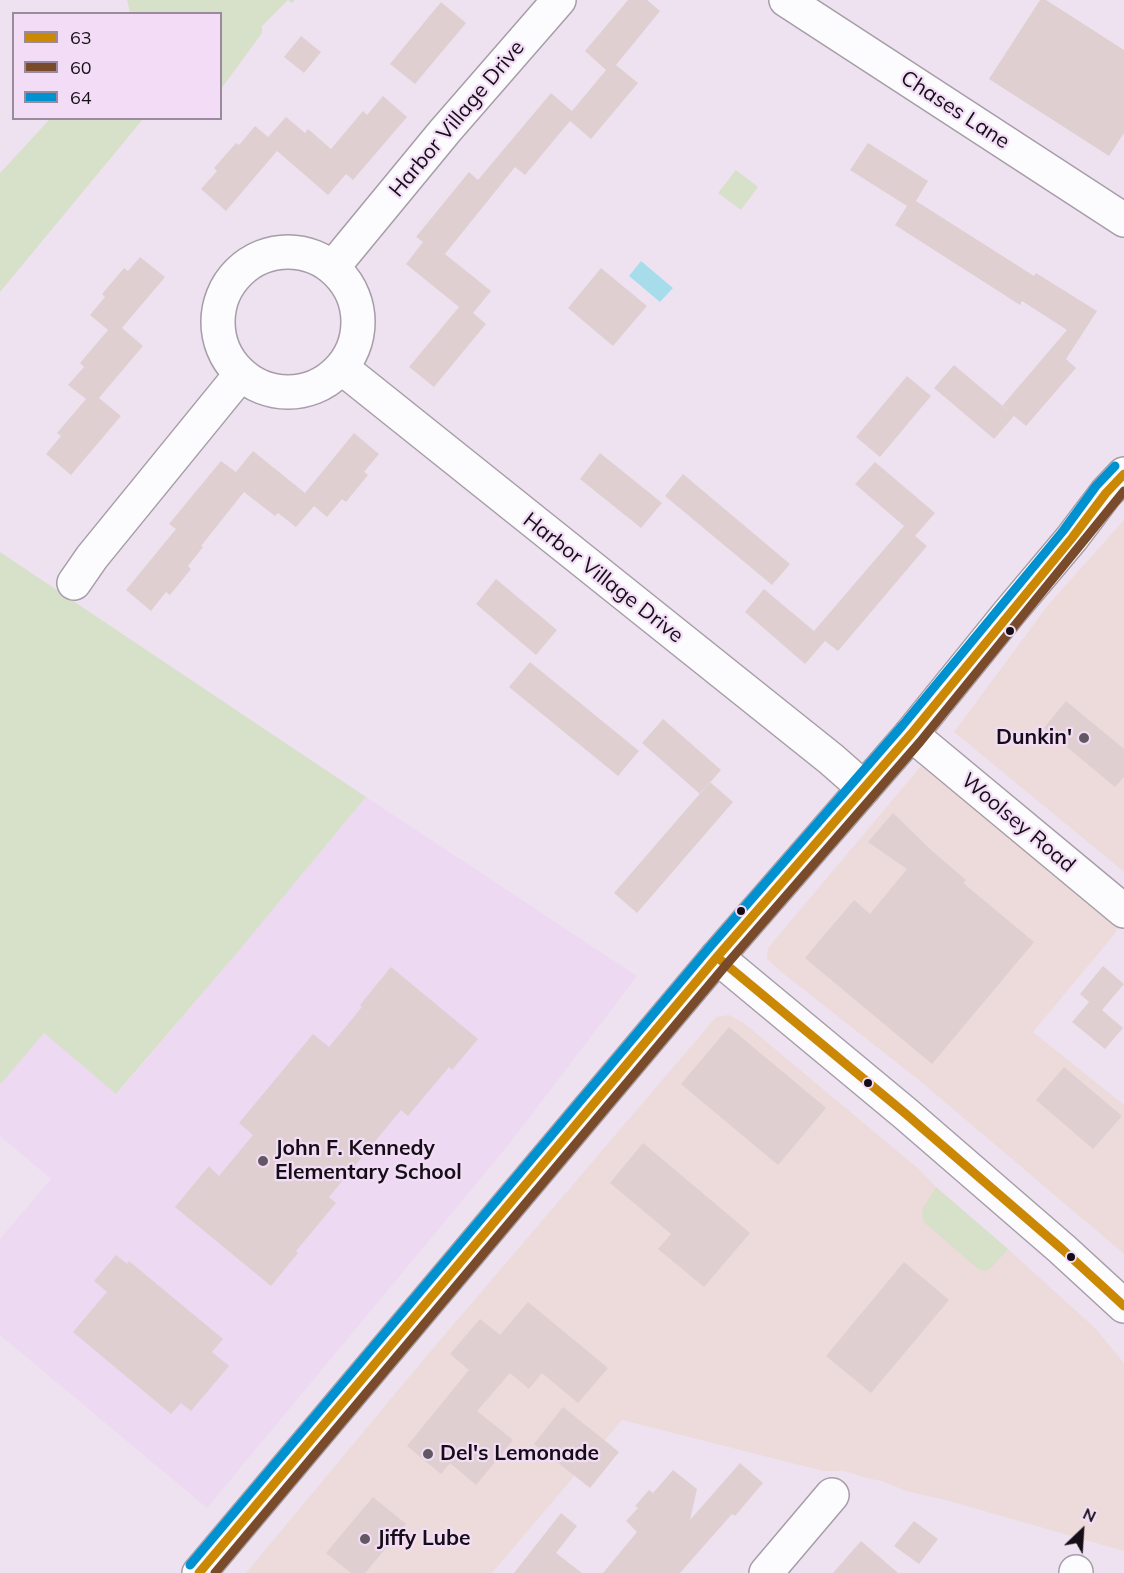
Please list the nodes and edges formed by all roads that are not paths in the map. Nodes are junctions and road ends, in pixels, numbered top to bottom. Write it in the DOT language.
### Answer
graph roads {
  1 [pos="559,0"];
  2 [pos="786,0"];
  3 [pos="1124,220"];
  4 [pos="333,267"];
  5 [pos="342,369"];
  6 [pos="241,374"];
  7 [pos="1124,474"];
  8 [pos="75,583"];
  9 [pos="911,734"];
  10 [pos="864,788"];
  11 [pos="1124,911"];
  12 [pos="717,957"];
  13 [pos="1124,1306"];
  14 [pos="832,1495"];
  15 [pos="199,1573"];
  16 [pos="766,1573"];
  1 -- 4 [label="main road, Harbor Village Drive"];
  2 -- 3 [label="main road, Chases Lane"];
  4 -- 5 [label="main road"];
  4 -- 6 [label="main road"];
  5 -- 6 [label="main road"];
  5 -- 10 [label="main road, Harbor Village Drive"];
  6 -- 8 [label="main road"];
  7 -- 9 [label="main road"];
  9 -- 10 [label="main road"];
  9 -- 11 [label="main road, Woolsey Road"];
  10 -- 12 [label="main road"];
  12 -- 13 [label="main road"];
  12 -- 15 [label="main road"];
  14 -- 16 [label="main road"];
}
